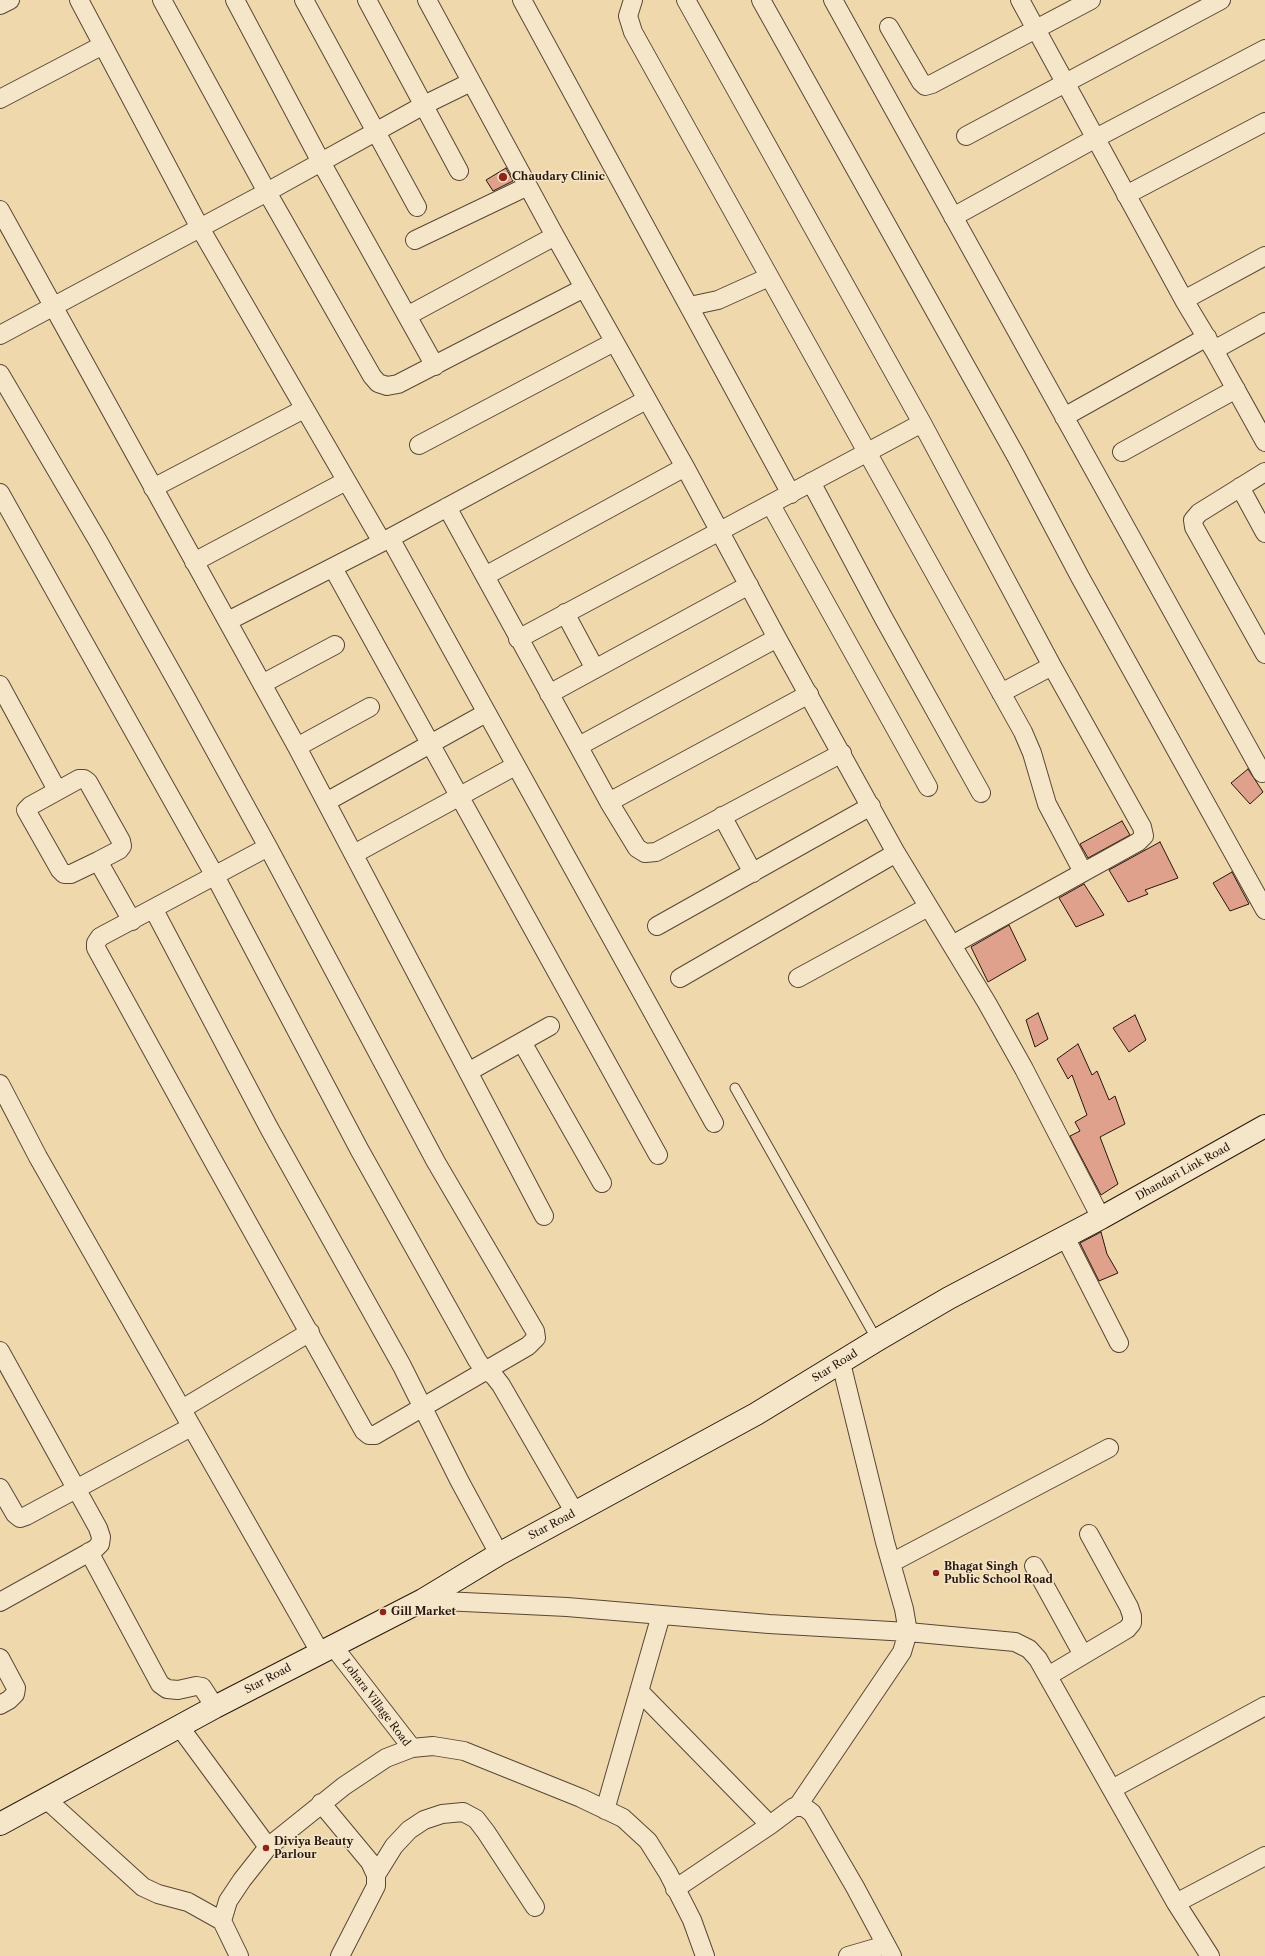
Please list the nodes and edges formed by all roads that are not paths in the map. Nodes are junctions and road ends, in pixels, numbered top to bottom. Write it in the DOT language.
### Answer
graph roads {
  1 [pos="10,0"];
  2 [pos="79,0"];
  3 [pos="162,0"];
  4 [pos="235,0"];
  5 [pos="304,0"];
  6 [pos="366,0"];
  7 [pos="427,0"];
  8 [pos="522,0"];
  9 [pos="633,0"];
  10 [pos="686,0"];
  11 [pos="761,0"];
  12 [pos="833,0"];
  13 [pos="1020,0"];
  14 [pos="1091,0"];
  15 [pos="1221,0"];
  16 [pos="0,5"];
  17 [pos="889,27"];
  18 [pos="1036,29"];
  19 [pos="103,45"];
  20 [pos="1265,49"];
  21 [pos="471,82"];
  22 [pos="1066,83"];
  23 [pos="0,99"];
  24 [pos="424,105"];
  25 [pos="1265,122"];
  26 [pos="377,131"];
  27 [pos="966,136"];
  28 [pos="1096,138"];
  29 [pos="321,162"];
  30 [pos="459,171"];
  31 [pos="528,186"];
  32 [pos="267,192"];
  33 [pos="1126,195"];
  34 [pos="417,206"];
  35 [pos="0,210"];
  36 [pos="953,217"];
  37 [pos="200,228"];
  38 [pos="555,236"];
  39 [pos="415,240"];
  40 [pos="1265,256"];
  41 [pos="769,277"];
  42 [pos="584,288"];
  43 [pos="1184,300"];
  44 [pos="54,305"];
  45 [pos="690,306"];
  46 [pos="407,316"];
  47 [pos="1265,322"];
  48 [pos="0,335"];
  49 [pos="614,342"];
  50 [pos="1210,343"];
  51 [pos="435,366"];
  52 [pos="0,374"];
  53 [pos="1236,389"];
  54 [pos="646,400"];
  55 [pos="304,409"];
  56 [pos="1064,417"];
  57 [pos="922,423"];
  58 [pos="1265,442"];
  59 [pos="418,445"];
  60 [pos="868,452"];
  61 [pos="1122,452"];
  62 [pos="685,467"];
  63 [pos="1265,472"];
  64 [pos="346,481"];
  65 [pos="811,482"];
  66 [pos="153,488"];
  67 [pos="1240,488"];
  68 [pos="0,493"];
  69 [pos="791,494"];
  70 [pos="771,505"];
  71 [pos="447,507"];
  72 [pos="719,532"];
  73 [pos="1265,533"];
  74 [pos="386,540"];
  75 [pos="194,562"];
  76 [pos="333,568"];
  77 [pos="485,576"];
  78 [pos="749,586"];
  79 [pos="565,613"];
  80 [pos="228,621"];
  81 [pos="777,638"];
  82 [pos="518,639"];
  83 [pos="335,645"];
  84 [pos="1265,654"];
  85 [pos="1052,666"];
  86 [pos="595,669"];
  87 [pos="262,684"];
  88 [pos="0,686"];
  89 [pos="1001,693"];
  90 [pos="549,694"];
  91 [pos="808,694"];
  92 [pos="370,707"];
  93 [pos="486,713"];
  94 [pos="431,743"];
  95 [pos="297,746"];
  96 [pos="579,746"];
  97 [pos="842,753"];
  98 [pos="515,766"];
  99 [pos="1262,773"];
  100 [pos="928,787"];
  101 [pos="57,790"];
  102 [pos="981,793"];
  103 [pos="460,796"];
  104 [pos="326,802"];
  105 [pos="609,802"];
  106 [pos="871,806"];
  107 [pos="722,816"];
  108 [pos="268,847"];
  109 [pos="896,853"];
  110 [pos="354,854"];
  111 [pos="98,861"];
  112 [pos="1084,872"];
  113 [pos="753,873"];
  114 [pos="215,876"];
  115 [pos="928,907"];
  116 [pos="154,910"];
  117 [pos="1265,910"];
  118 [pos="132,921"];
  119 [pos="657,926"];
  120 [pos="952,945"];
  121 [pos="680,978"];
  122 [pos="798,978"];
  123 [pos="550,1026"];
  124 [pos="522,1042"];
  125 [pos="468,1072"];
  126 [pos="0,1084"];
  127 [pos="735,1088"];
  128 [pos="714,1123"];
  129 [pos="1265,1126"];
  130 [pos="658,1155"];
  131 [pos="602,1183"];
  132 [pos="544,1216"];
  133 [pos="1101,1218"];
  134 [pos="1065,1237"];
  135 [pos="310,1332"];
  136 [pos="877,1340"];
  137 [pos="1119,1343"];
  138 [pos="0,1351"];
  139 [pos="841,1363"];
  140 [pos="488,1371"];
  141 [pos="422,1408"];
  142 [pos="182,1409"];
  143 [pos="191,1427"];
  144 [pos="1109,1448"];
  145 [pos="0,1488"];
  146 [pos="76,1489"];
  147 [pos="575,1512"];
  148 [pos="1090,1534"];
  149 [pos="89,1552"];
  150 [pos="499,1554"];
  151 [pos="891,1563"];
  152 [pos="1034,1566"];
  153 [pos="423,1600"];
  154 [pos="0,1602"];
  155 [pos="661,1616"];
  156 [pos="908,1632"];
  157 [pos="326,1649"];
  158 [pos="1083,1655"];
  159 [pos="0,1658"];
  160 [pos="1048,1676"];
  161 [pos="639,1691"];
  162 [pos="0,1705"];
  163 [pos="1265,1706"];
  164 [pos="215,1707"];
  165 [pos="179,1726"];
  166 [pos="412,1748"];
  167 [pos="1112,1790"];
  168 [pos="45,1798"];
  169 [pos="321,1803"];
  170 [pos="797,1807"];
  171 [pos="605,1810"];
  172 [pos="0,1824"];
  173 [pos="770,1825"];
  174 [pos="268,1847"];
  175 [pos="1265,1856"];
  176 [pos="376,1875"];
  177 [pos="675,1888"];
  178 [pos="1176,1903"];
  179 [pos="535,1907"];
  180 [pos="222,1921"];
  181 [pos="889,1950"];
  182 [pos="239,1956"];
  183 [pos="340,1956"];
  184 [pos="705,1956"];
  185 [pos="848,1956"];
  186 [pos="1210,1956"];
  1 -- 16 [label="street"];
  2 -- 19 [label="street"];
  3 -- 32 [label="street"];
  4 -- 29 [label="street"];
  5 -- 26 [label="street"];
  6 -- 24 [label="street"];
  7 -- 21 [label="street"];
  8 -- 45 [label="street"];
  9 -- 41 [label="street"];
  10 -- 57 [label="street"];
  11 -- 117 [label="street"];
  12 -- 36 [label="street"];
  13 -- 18 [label="street"];
  14 -- 18 [label="street"];
  15 -- 22 [label="street"];
  17 -- 18 [label="street"];
  18 -- 22 [label="street"];
  19 -- 23 [label="street"];
  19 -- 37 [label="street"];
  20 -- 28 [label="street"];
  21 -- 24 [label="street"];
  21 -- 31 [label="street"];
  22 -- 27 [label="street"];
  22 -- 28 [label="street"];
  24 -- 26 [label="street"];
  24 -- 30 [label="street"];
  25 -- 33 [label="street"];
  26 -- 29 [label="street"];
  26 -- 34 [label="street"];
  28 -- 33 [label="street"];
  28 -- 36 [label="street"];
  29 -- 32 [label="street"];
  29 -- 46 [label="street"];
  31 -- 38 [label="street"];
  31 -- 39 [label="street"];
  32 -- 37 [label="street"];
  32 -- 51 [label="street"];
  33 -- 43 [label="street"];
  35 -- 44 [label="street"];
  36 -- 56 [label="street"];
  37 -- 44 [label="street"];
  37 -- 55 [label="street"];
  38 -- 42 [label="street"];
  38 -- 46 [label="street"];
  40 -- 43 [label="street"];
  41 -- 45 [label="street"];
  41 -- 60 [label="street"];
  42 -- 49 [label="street"];
  42 -- 51 [label="street"];
  43 -- 50 [label="street"];
  44 -- 48 [label="street"];
  44 -- 66 [label="street"];
  45 -- 69 [label="street"];
  46 -- 51 [label="street"];
  47 -- 50 [label="street"];
  49 -- 54 [label="street"];
  49 -- 59 [label="street"];
  50 -- 53 [label="street"];
  50 -- 56 [label="street"];
  52 -- 108 [label="street"];
  53 -- 58 [label="street"];
  53 -- 61 [label="street"];
  54 -- 62 [label="street"];
  54 -- 71 [label="street"];
  55 -- 64 [label="street"];
  55 -- 66 [label="street"];
  56 -- 99 [label="street"];
  57 -- 60 [label="street"];
  57 -- 85 [label="street"];
  60 -- 65 [label="street"];
  60 -- 89 [label="street"];
  62 -- 72 [label="street"];
  62 -- 77 [label="street"];
  63 -- 67 [label="street"];
  64 -- 74 [label="street"];
  64 -- 75 [label="street"];
  65 -- 69 [label="street"];
  65 -- 102 [label="street"];
  66 -- 75 [label="street"];
  67 -- 73 [label="street"];
  67 -- 84 [label="street"];
  68 -- 114 [label="street"];
  69 -- 70 [label="street"];
  70 -- 72 [label="street"];
  70 -- 100 [label="street"];
  71 -- 74 [label="street"];
  71 -- 77 [label="street"];
  72 -- 78 [label="street"];
  72 -- 79 [label="street"];
  74 -- 76 [label="street"];
  74 -- 93 [label="street"];
  75 -- 80 [label="street"];
  76 -- 80 [label="street"];
  76 -- 94 [label="street"];
  77 -- 82 [label="street"];
  78 -- 81 [label="street"];
  78 -- 86 [label="street"];
  79 -- 82 [label="street"];
  79 -- 86 [label="street"];
  80 -- 87 [label="street"];
  81 -- 91 [label="street"];
  81 -- 96 [label="street"];
  82 -- 90 [label="street"];
  83 -- 87 [label="street"];
  85 -- 89 [label="street"];
  85 -- 112 [label="street"];
  86 -- 90 [label="street"];
  87 -- 95 [label="street"];
  88 -- 101 [label="street"];
  89 -- 112 [label="street"];
  90 -- 96 [label="street"];
  91 -- 97 [label="street"];
  91 -- 105 [label="street"];
  92 -- 95 [label="street"];
  93 -- 94 [label="street"];
  93 -- 98 [label="street"];
  94 -- 103 [label="street"];
  94 -- 104 [label="street"];
  95 -- 104 [label="street"];
  96 -- 105 [label="street"];
  97 -- 106 [label="street"];
  97 -- 107 [label="street"];
  98 -- 103 [label="street"];
  98 -- 128 [label="street"];
  101 -- 111 [label="street"];
  101 -- 111 [label="street"];
  103 -- 110 [label="street"];
  103 -- 130 [label="street"];
  104 -- 110 [label="street"];
  105 -- 107 [label="street"];
  106 -- 109 [label="street"];
  106 -- 113 [label="street"];
  107 -- 113 [label="street"];
  108 -- 114 [label="street"];
  108 -- 140 [label="street"];
  109 -- 115 [label="street"];
  109 -- 121 [label="street"];
  110 -- 125 [label="street"];
  111 -- 118 [label="street"];
  112 -- 120 [label="street"];
  113 -- 119 [label="street"];
  114 -- 116 [label="street"];
  114 -- 140 [label="street"];
  115 -- 120 [label="street"];
  115 -- 122 [label="street"];
  116 -- 118 [label="street"];
  116 -- 141 [label="street"];
  118 -- 135 [label="street"];
  120 -- 133 [label="street"];
  123 -- 124 [label="street"];
  124 -- 125 [label="street"];
  124 -- 131 [label="street"];
  125 -- 132 [label="street"];
  126 -- 142 [label="street, Lohara Village Road"];
  127 -- 136 [label="lane"];
  129 -- 133 [label="street, Dhandari Link Road"];
  133 -- 134 [label="street, Star Road"];
  134 -- 136 [label="street, Star Road"];
  134 -- 137 [label="street"];
  135 -- 141 [label="street"];
  135 -- 142 [label="street"];
  136 -- 139 [label="street, Star Road"];
  138 -- 146 [label="street"];
  139 -- 147 [label="street, Star Road"];
  139 -- 151 [label="street"];
  140 -- 141 [label="street"];
  140 -- 147 [label="street"];
  141 -- 150 [label="street"];
  142 -- 143 [label="street, Lohara Village Road"];
  143 -- 146 [label="street"];
  143 -- 157 [label="street, Lohara Village Road"];
  144 -- 151 [label="street"];
  145 -- 146 [label="street"];
  146 -- 149 [label="street"];
  147 -- 150 [label="street, Star Road"];
  148 -- 158 [label="street"];
  149 -- 154 [label="street"];
  149 -- 164 [label="street"];
  150 -- 153 [label="street, Star Road"];
  151 -- 156 [label="street"];
  152 -- 158 [label="street"];
  153 -- 155 [label="street"];
  153 -- 157 [label="street, Star Road"];
  155 -- 156 [label="street"];
  155 -- 161 [label="street"];
  156 -- 160 [label="street"];
  156 -- 170 [label="street"];
  157 -- 164 [label="street, Star Road"];
  157 -- 166 [label="street, Lohara Village Road"];
  158 -- 160 [label="street"];
  159 -- 162 [label="street"];
  160 -- 167 [label="street"];
  161 -- 171 [label="street"];
  161 -- 173 [label="street"];
  163 -- 167 [label="street"];
  164 -- 165 [label="street, Star Road"];
  165 -- 168 [label="street, Star Road"];
  165 -- 174 [label="street"];
  166 -- 169 [label="street, Lohara Village Road"];
  166 -- 171 [label="street"];
  167 -- 178 [label="street"];
  168 -- 172 [label="street, Star Road"];
  168 -- 180 [label="street"];
  169 -- 174 [label="street, Lohara Village Road"];
  169 -- 176 [label="street"];
  170 -- 173 [label="street"];
  170 -- 181 [label="street"];
  171 -- 177 [label="street"];
  173 -- 177 [label="street"];
  174 -- 180 [label="street, Lohara Village Road"];
  175 -- 178 [label="street"];
  176 -- 179 [label="street"];
  176 -- 183 [label="street"];
  177 -- 184 [label="street"];
  178 -- 186 [label="street"];
  180 -- 182 [label="street"];
  181 -- 185 [label="street"];
}
